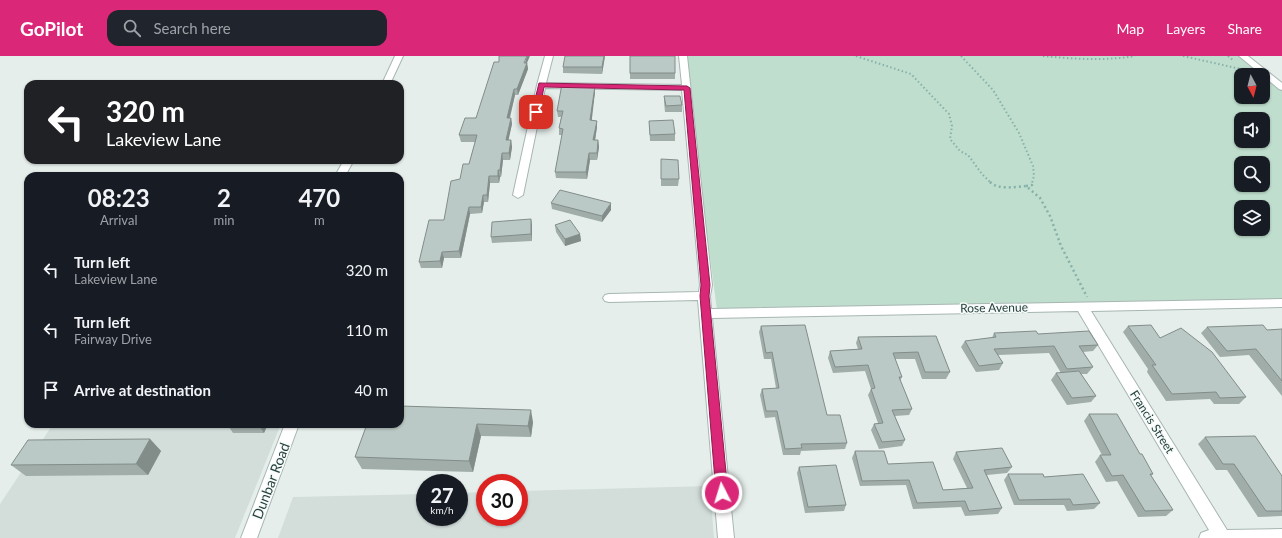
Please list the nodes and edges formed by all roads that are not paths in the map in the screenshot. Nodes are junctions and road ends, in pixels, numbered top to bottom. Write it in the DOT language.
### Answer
graph roads {
  1 [pos="399,56"];
  2 [pos="549,56"];
  3 [pos="683,56"];
  4 [pos="1243,56"];
  5 [pos="388,80"];
  6 [pos="541,85"];
  7 [pos="1282,87"];
  8 [pos="687,88"];
  9 [pos="518,195"];
  10 [pos="704,296"];
  11 [pos="609,298"];
  12 [pos="1282,303"];
  13 [pos="1086,306"];
  14 [pos="707,314"];
  15 [pos="290,428"];
  16 [pos="1282,537"];
  17 [pos="249,538"];
  18 [pos="726,538"];
  19 [pos="1207,538"];
  20 [pos="1223,538"];
  1 -- 5 [label="street"];
  2 -- 6 [label="street"];
  3 -- 8 [label="street"];
  4 -- 7 [label="street"];
  6 -- 8 [label="street"];
  6 -- 9 [label="street"];
  8 -- 10 [label="street"];
  10 -- 11 [label="street"];
  10 -- 14 [label="street"];
  12 -- 13 [label="street, Rose Avenue"];
  13 -- 14 [label="street, Rose Avenue"];
  13 -- 20 [label="street, Francis Street"];
  14 -- 18 [label="street"];
  15 -- 17 [label="street, Dunbar Road"];
  16 -- 20 [label="street"];
  19 -- 20 [label="street"];
}
